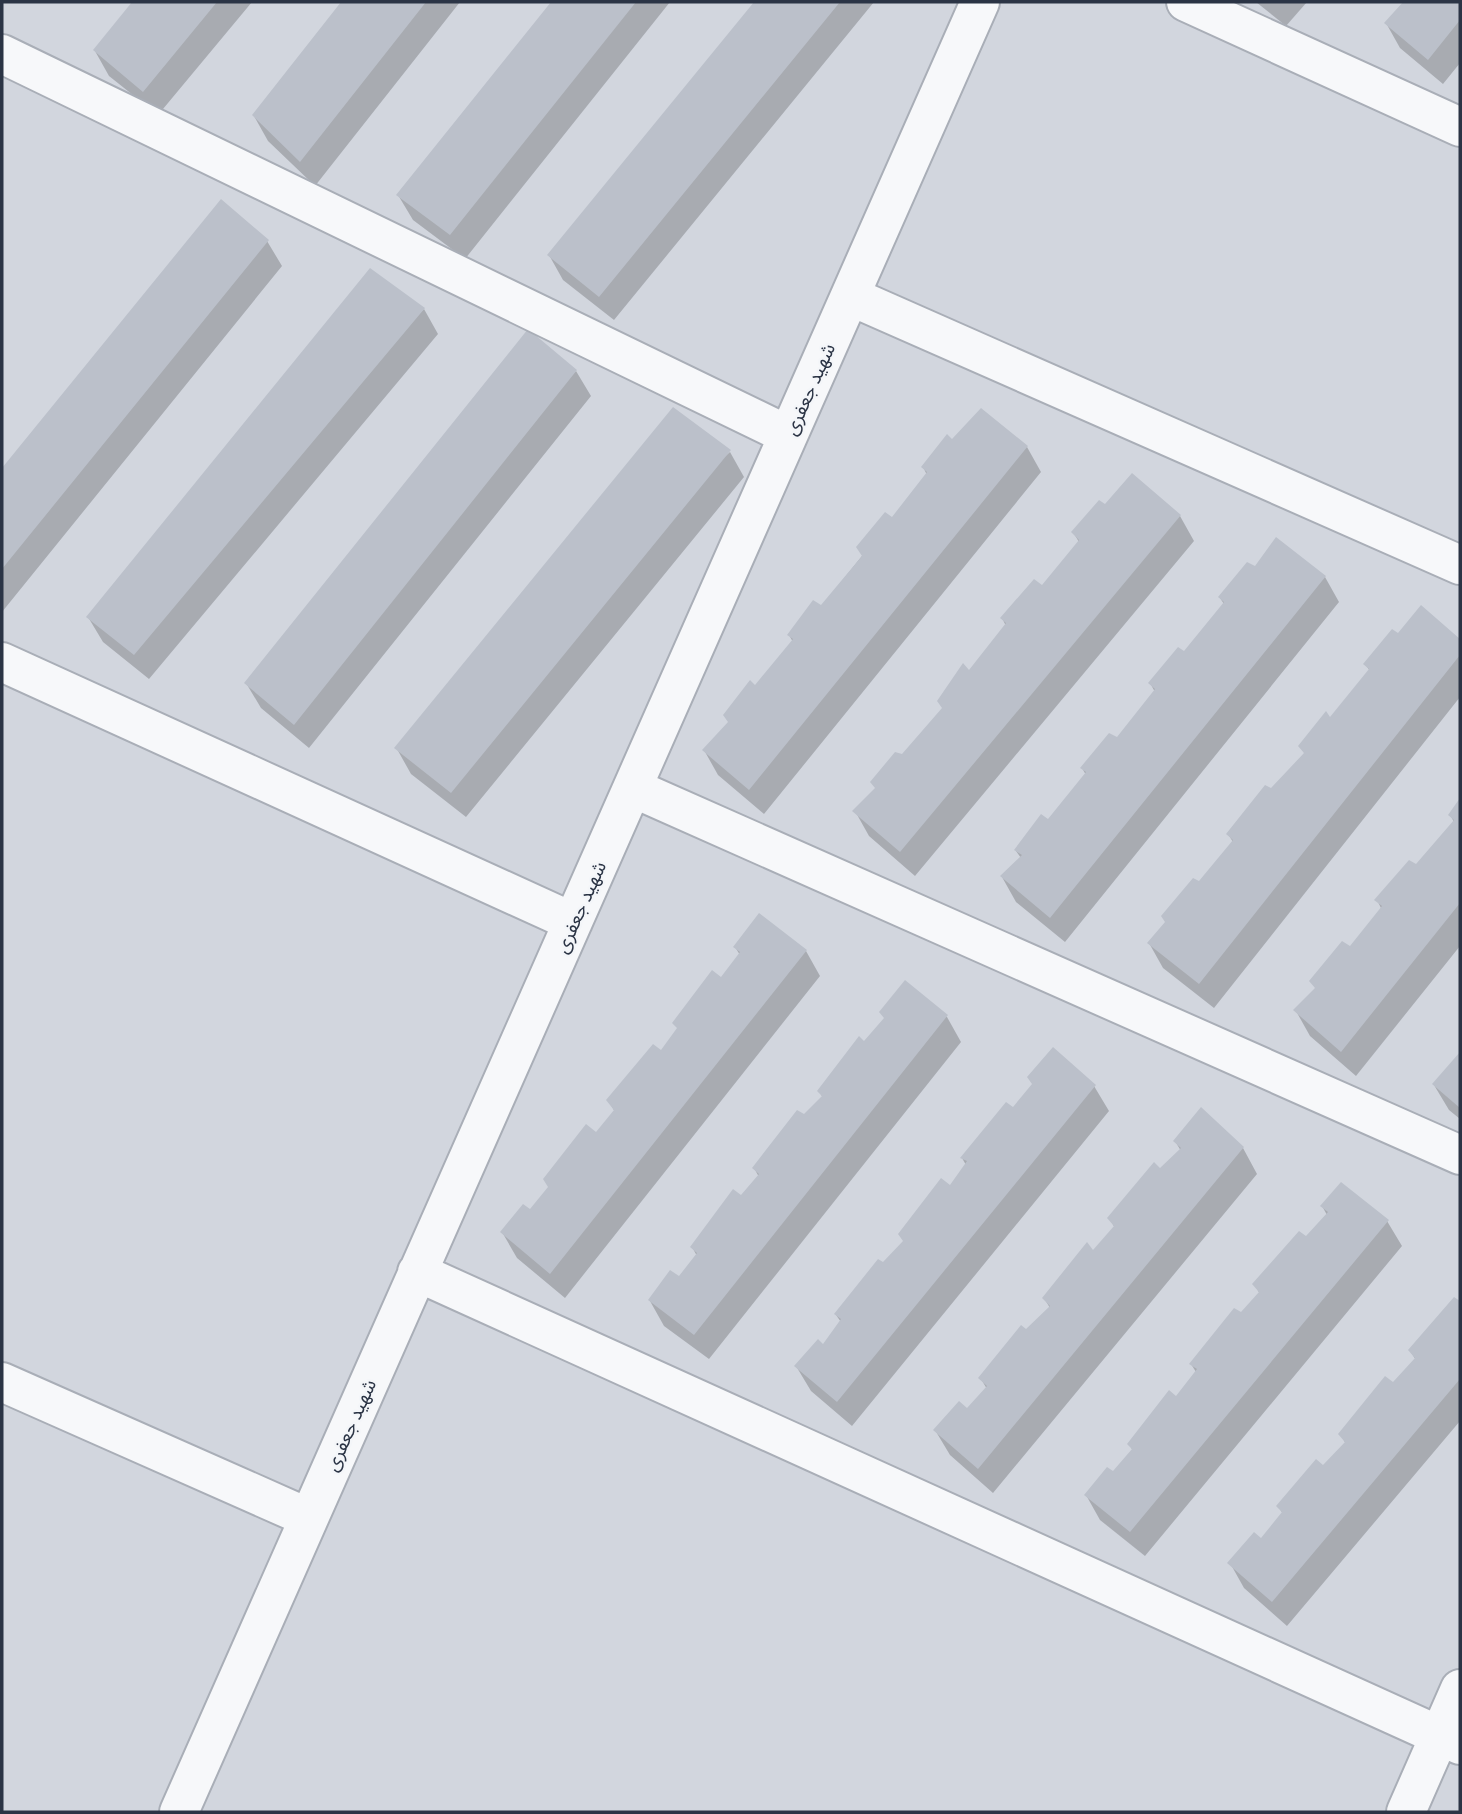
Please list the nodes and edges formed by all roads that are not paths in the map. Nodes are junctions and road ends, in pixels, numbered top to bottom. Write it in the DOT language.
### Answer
graph roads {
  1 [pos="980,2"];
  2 [pos="1186,2"];
  3 [pos="2,54"];
  4 [pos="1460,127"];
  5 [pos="850,296"];
  6 [pos="788,435"];
  7 [pos="1460,565"];
  8 [pos="2,662"];
  9 [pos="633,788"];
  10 [pos="573,922"];
  11 [pos="1460,1155"];
  12 [pos="417,1272"];
  13 [pos="2,1382"];
  14 [pos="309,1518"];
  15 [pos="1460,1689"];
  16 [pos="1450,1740"];
  17 [pos="179,1812"];
  18 [pos="1406,1812"];
  1 -- 5 [label="street, شهید جعفری"];
  2 -- 4 [label="street"];
  3 -- 6 [label="street"];
  5 -- 6 [label="street, شهید جعفری"];
  5 -- 7 [label="street"];
  6 -- 9 [label="street, شهید جعفری"];
  8 -- 10 [label="street"];
  9 -- 10 [label="street, شهید جعفری"];
  9 -- 11 [label="street"];
  10 -- 12 [label="street, شهید جعفری"];
  12 -- 14 [label="street, شهید جعفری"];
  12 -- 16 [label="street"];
  13 -- 14 [label="street"];
  14 -- 17 [label="street, شهید جعفری"];
  15 -- 16 [label="street"];
  16 -- 18 [label="street"];
}
